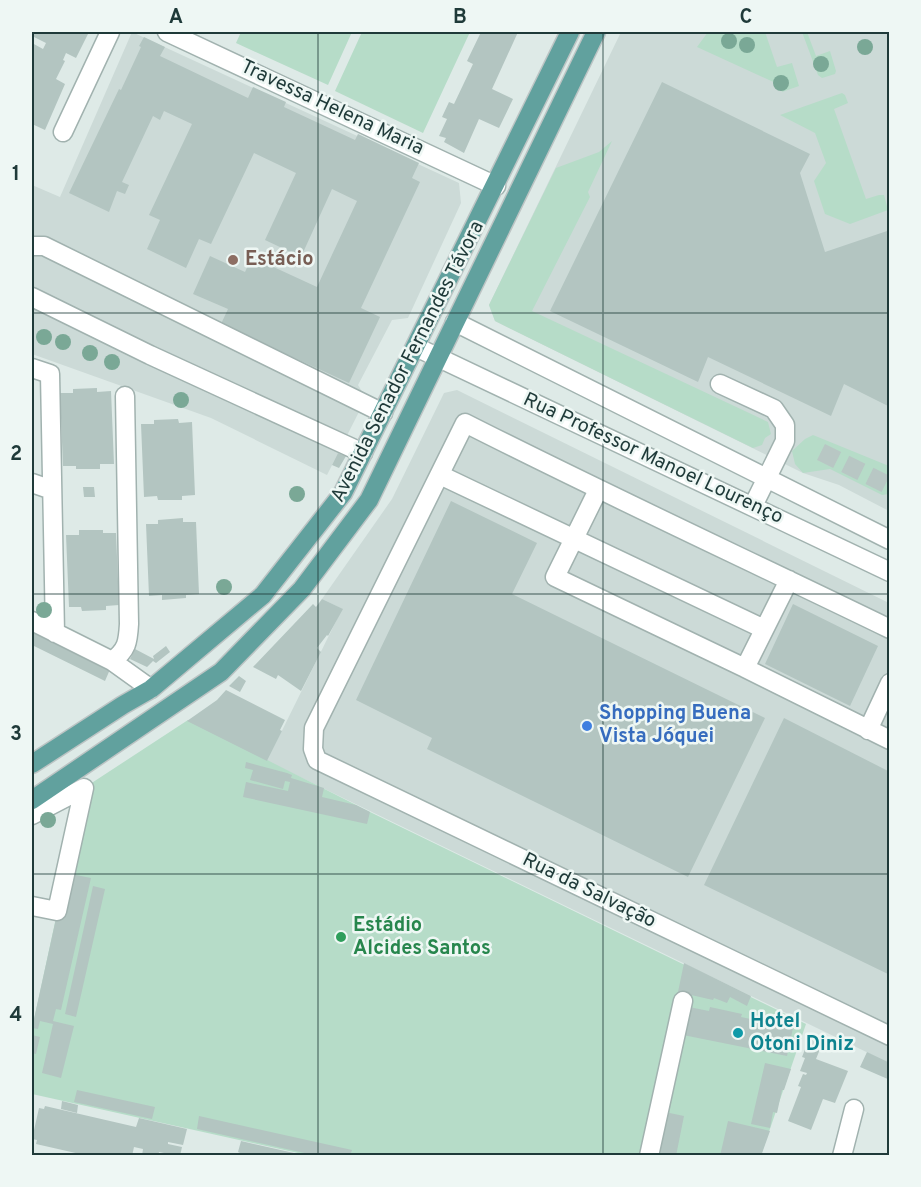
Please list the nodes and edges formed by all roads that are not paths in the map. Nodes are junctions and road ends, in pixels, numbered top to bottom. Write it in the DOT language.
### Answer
graph roads {
  1 [pos="110,32"];
  2 [pos="167,32"];
  3 [pos="570,32"];
  4 [pos="596,32"];
  5 [pos="63,132"];
  6 [pos="495,186"];
  7 [pos="32,246"];
  8 [pos="32,297"];
  9 [pos="455,322"];
  10 [pos="416,347"];
  11 [pos="438,357"];
  12 [pos="32,368"];
  13 [pos="720,384"];
  14 [pos="124,396"];
  15 [pos="383,413"];
  16 [pos="363,453"];
  17 [pos="440,475"];
  18 [pos="767,478"];
  19 [pos="32,483"];
  20 [pos="52,490"];
  21 [pos="598,490"];
  22 [pos="753,506"];
  23 [pos="574,537"];
  24 [pos="890,540"];
  25 [pos="890,572"];
  26 [pos="789,580"];
  27 [pos="32,621"];
  28 [pos="764,629"];
  29 [pos="890,629"];
  30 [pos="55,633"];
  31 [pos="112,661"];
  32 [pos="745,668"];
  33 [pos="152,689"];
  34 [pos="888,691"];
  35 [pos="868,730"];
  36 [pos="890,740"];
  37 [pos="32,764"];
  38 [pos="32,800"];
  39 [pos="32,815"];
  40 [pos="32,906"];
  41 [pos="683,1001"];
  42 [pos="890,1036"];
  43 [pos="854,1109"];
  44 [pos="650,1155"];
  45 [pos="842,1155"];
  1 -- 5 [label="street"];
  2 -- 6 [label="street, Travessa Helena Maria"];
  3 -- 6 [label="main road, Avenida Senador Fernandes Távora"];
  4 -- 9 [label="main road, Avenida Senador Fernandes Távora"];
  6 -- 10 [label="main road, Avenida Senador Fernandes Távora"];
  7 -- 15 [label="street"];
  8 -- 16 [label="street"];
  9 -- 11 [label="main road, Avenida Senador Fernandes Távora"];
  9 -- 18 [label="street, Rua Professor Manoel Lourenço"];
  10 -- 11 [label="street, Rua Professor Manoel Lourenço"];
  10 -- 15 [label="main road, Avenida Senador Fernandes Távora"];
  11 -- 22 [label="street, Rua Professor Manoel Lourenço"];
  11 -- 38 [label="main road, Avenida Senador Fernandes Távora"];
  12 -- 20 [label="street"];
  13 -- 18 [label="street"];
  14 -- 31 [label="street"];
  15 -- 16 [label="main road, Avenida Senador Fernandes Távora"];
  16 -- 33 [label="main road, Avenida Senador Fernandes Távora"];
  17 -- 21 [label="street"];
  17 -- 23 [label="street"];
  17 -- 42 [label="street, Rua da Salvação"];
  18 -- 22 [label="street"];
  18 -- 24 [label="street, Rua Professor Manoel Lourenço"];
  19 -- 20 [label="street"];
  20 -- 30 [label="street"];
  21 -- 23 [label="street"];
  21 -- 26 [label="street"];
  22 -- 25 [label="street, Rua Professor Manoel Lourenço"];
  23 -- 28 [label="street"];
  23 -- 32 [label="street"];
  26 -- 28 [label="street"];
  26 -- 29 [label="street"];
  27 -- 30 [label="street"];
  28 -- 32 [label="street"];
  30 -- 31 [label="street"];
  31 -- 33 [label="street"];
  32 -- 35 [label="street"];
  33 -- 37 [label="main road, Avenida Senador Fernandes Távora"];
  34 -- 35 [label="street"];
  35 -- 36 [label="street"];
  39 -- 40 [label="street"];
  41 -- 44 [label="street"];
  43 -- 45 [label="street"];
}
